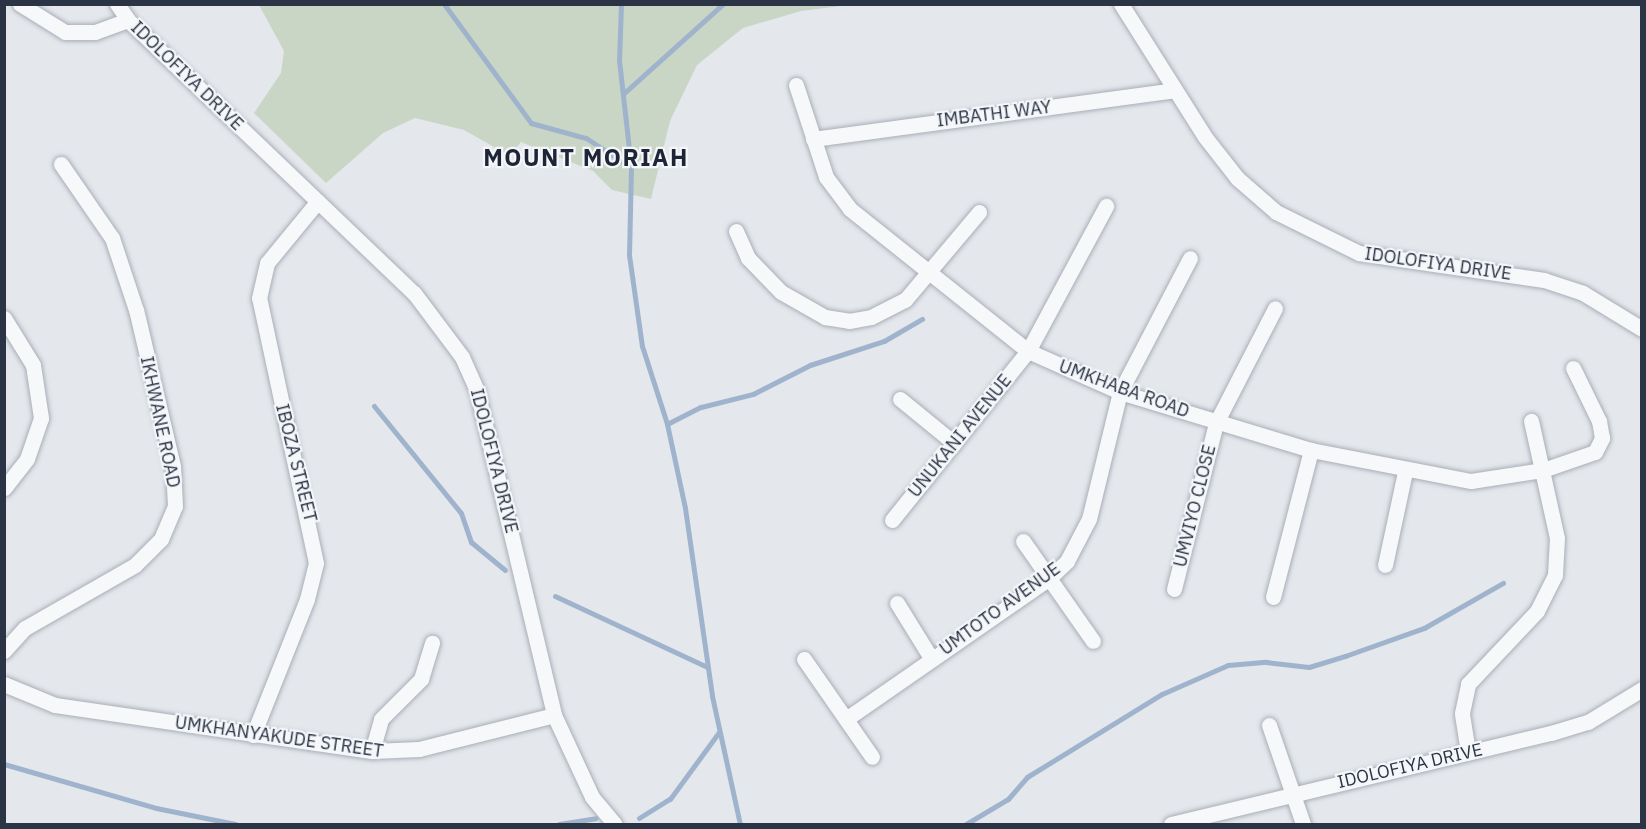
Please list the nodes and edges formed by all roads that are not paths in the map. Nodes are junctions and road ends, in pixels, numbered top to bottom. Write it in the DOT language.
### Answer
graph roads {
  1 [pos="20,4"];
  2 [pos="117,4"];
  3 [pos="1121,4"];
  4 [pos="128,20"];
  5 [pos="796,85"];
  6 [pos="1174,90"];
  7 [pos="813,139"];
  8 [pos="61,164"];
  9 [pos="318,201"];
  10 [pos="1106,206"];
  11 [pos="979,212"];
  12 [pos="736,231"];
  13 [pos="1190,258"];
  14 [pos="928,274"];
  15 [pos="1275,308"];
  16 [pos="4,318"];
  17 [pos="1641,329"];
  18 [pos="1028,351"];
  19 [pos="1573,368"];
  20 [pos="1120,392"];
  21 [pos="900,399"];
  22 [pos="1531,422"];
  23 [pos="1216,423"];
  24 [pos="954,443"];
  25 [pos="1311,450"];
  26 [pos="1543,470"];
  27 [pos="1406,472"];
  28 [pos="4,488"];
  29 [pos="892,520"];
  30 [pos="1023,541"];
  31 [pos="1385,565"];
  32 [pos="1048,579"];
  33 [pos="1174,590"];
  34 [pos="1274,597"];
  35 [pos="897,603"];
  36 [pos="1093,641"];
  37 [pos="432,643"];
  38 [pos="4,651"];
  39 [pos="931,658"];
  40 [pos="804,659"];
  41 [pos="4,684"];
  42 [pos="1641,689"];
  43 [pos="554,715"];
  44 [pos="846,719"];
  45 [pos="1269,725"];
  46 [pos="253,735"];
  47 [pos="372,751"];
  48 [pos="1468,752"];
  49 [pos="872,757"];
  50 [pos="1294,794"];
  51 [pos="615,825"];
  52 [pos="1171,825"];
  53 [pos="1303,825"];
  1 -- 4 [label="street"];
  2 -- 4 [label="street, IDOLOFIYA DRIVE"];
  3 -- 6 [label="street, IDOLOFIYA DRIVE"];
  4 -- 9 [label="street, IDOLOFIYA DRIVE"];
  5 -- 7 [label="street, UMKHABA ROAD"];
  6 -- 7 [label="street, IMBATHI WAY"];
  6 -- 17 [label="street, IDOLOFIYA DRIVE"];
  7 -- 14 [label="street, UMKHABA ROAD"];
  8 -- 38 [label="street, IKHWANE ROAD"];
  9 -- 43 [label="street, IDOLOFIYA DRIVE"];
  9 -- 46 [label="street, IBOZA STREET"];
  10 -- 18 [label="street, UNUKANI AVENUE"];
  11 -- 14 [label="street"];
  12 -- 14 [label="street"];
  13 -- 20 [label="street, UMTOTO AVENUE"];
  14 -- 18 [label="street, UMKHABA ROAD"];
  15 -- 23 [label="street, UMVIYO CLOSE"];
  16 -- 28 [label="street"];
  18 -- 20 [label="street, UMKHABA ROAD"];
  18 -- 24 [label="street, UNUKANI AVENUE"];
  19 -- 26 [label="street, UMKHABA ROAD"];
  20 -- 23 [label="street, UMKHABA ROAD"];
  20 -- 32 [label="street, UMTOTO AVENUE"];
  21 -- 24 [label="street"];
  22 -- 26 [label="street"];
  23 -- 25 [label="street, UMKHABA ROAD"];
  23 -- 33 [label="street, UMVIYO CLOSE"];
  24 -- 29 [label="street, UNUKANI AVENUE"];
  25 -- 27 [label="street, UMKHABA ROAD"];
  25 -- 34 [label="street"];
  26 -- 27 [label="street, UMKHABA ROAD"];
  26 -- 48 [label="street"];
  27 -- 31 [label="street"];
  30 -- 32 [label="street"];
  32 -- 36 [label="street"];
  32 -- 39 [label="street, UMTOTO AVENUE"];
  35 -- 39 [label="street"];
  37 -- 47 [label="street"];
  39 -- 44 [label="street, UMTOTO AVENUE"];
  40 -- 44 [label="street"];
  41 -- 46 [label="street, UMKHANYAKUDE STREET"];
  42 -- 48 [label="street, IDOLOFIYA DRIVE"];
  43 -- 47 [label="street, UMKHANYAKUDE STREET"];
  43 -- 51 [label="street, IDOLOFIYA DRIVE"];
  44 -- 49 [label="street"];
  45 -- 50 [label="street"];
  46 -- 47 [label="street, UMKHANYAKUDE STREET"];
  48 -- 50 [label="street, IDOLOFIYA DRIVE"];
  50 -- 52 [label="street, IDOLOFIYA DRIVE"];
  50 -- 53 [label="street"];
}
